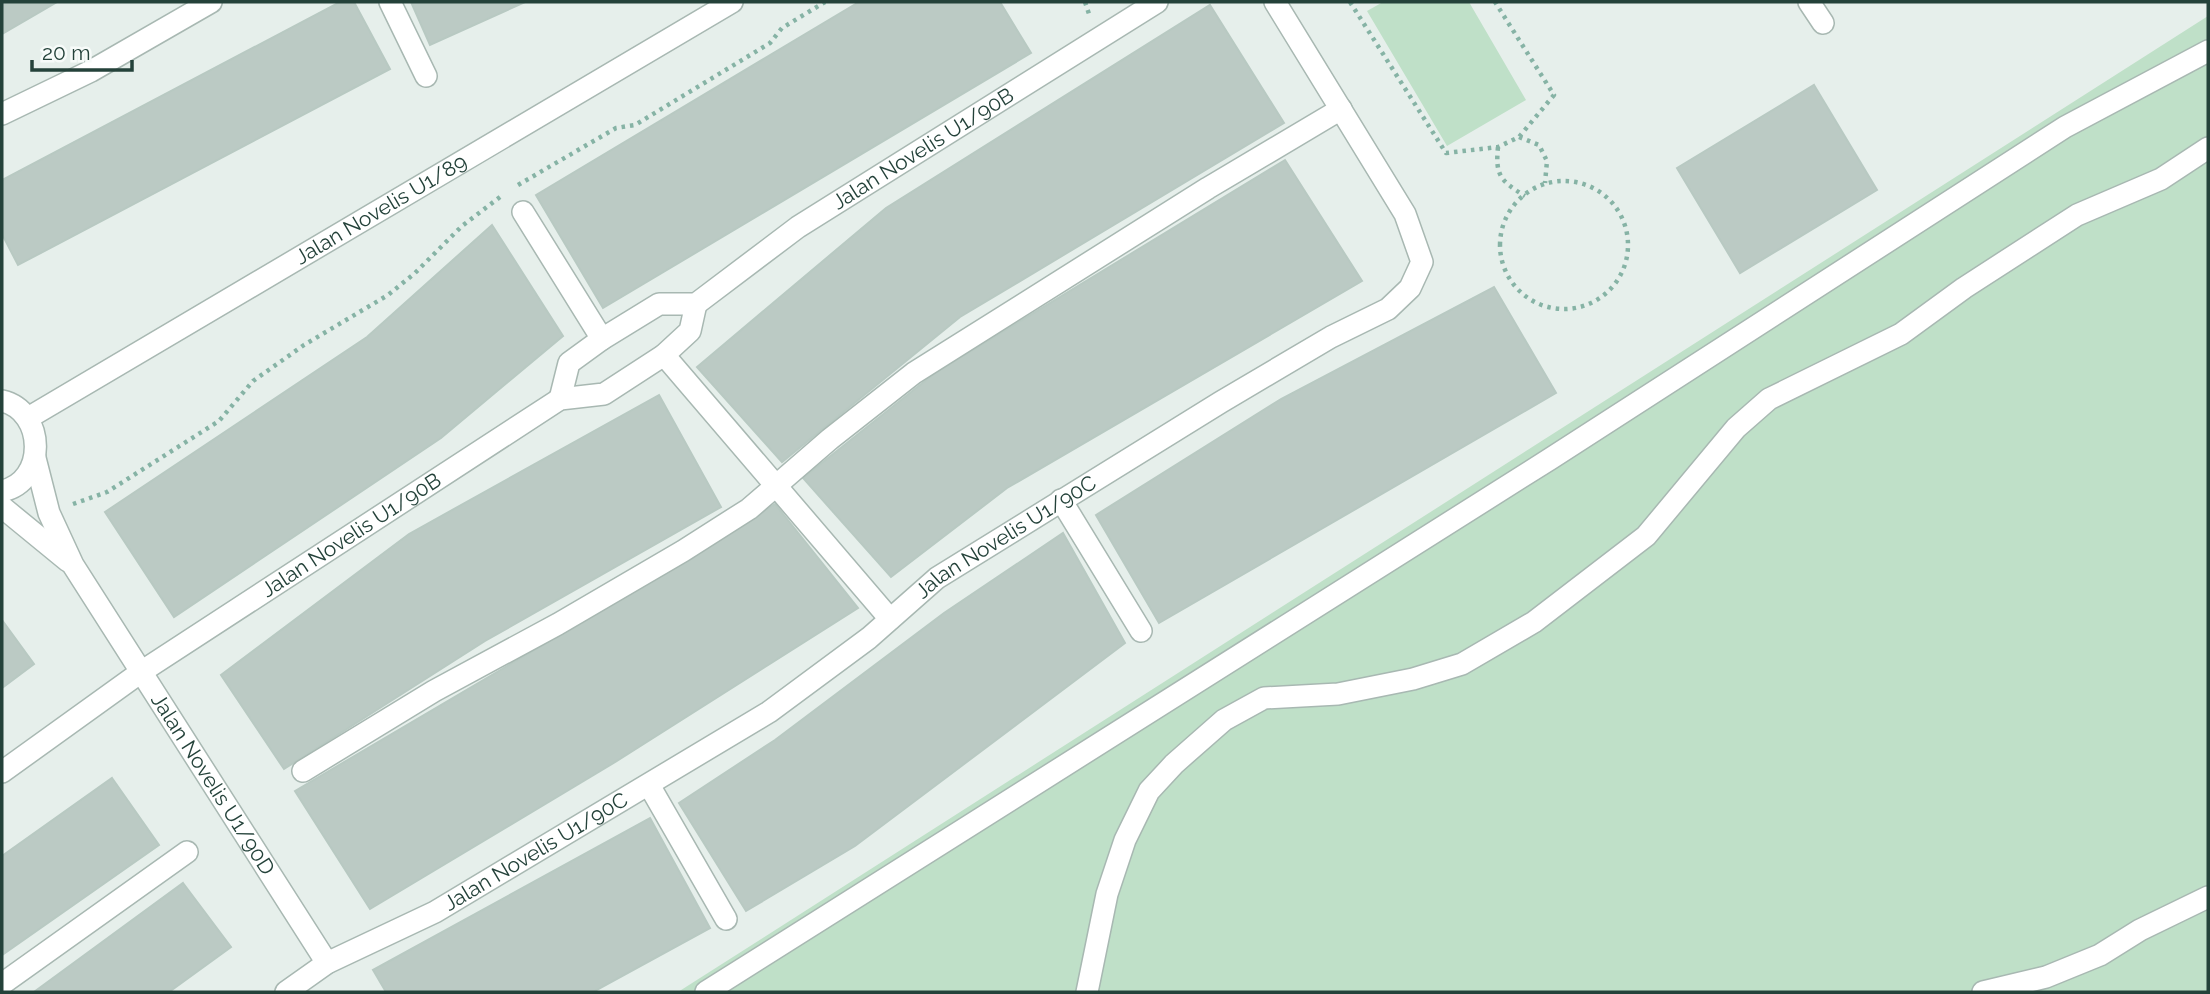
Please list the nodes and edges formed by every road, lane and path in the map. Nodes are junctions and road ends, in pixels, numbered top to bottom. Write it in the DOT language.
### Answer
graph roads {
  1 [pos="211,2"];
  2 [pos="390,2"];
  3 [pos="732,2"];
  4 [pos="825,2"];
  5 [pos="1157,2"];
  6 [pos="1275,2"];
  7 [pos="1350,2"];
  8 [pos="1495,2"];
  9 [pos="1809,2"];
  10 [pos="1823,23"];
  11 [pos="2208,51"];
  12 [pos="426,76"];
  13 [pos="1341,109"];
  14 [pos="2,114"];
  15 [pos="1519,137"];
  16 [pos="1498,147"];
  17 [pos="2208,148"];
  18 [pos="1545,183"];
  19 [pos="1525,196"];
  20 [pos="523,212"];
  21 [pos="696,304"];
  22 [pos="602,339"];
  23 [pos="664,355"];
  24 [pos="561,399"];
  25 [pos="2,401"];
  26 [pos="28,418"];
  27 [pos="35,458"];
  28 [pos="776,485"];
  29 [pos="2,491"];
  30 [pos="1061,500"];
  31 [pos="2,507"];
  32 [pos="49,513"];
  33 [pos="73,565"];
  34 [pos="890,619"];
  35 [pos="1141,631"];
  36 [pos="141,672"];
  37 [pos="303,771"];
  38 [pos="2,772"];
  39 [pos="649,785"];
  40 [pos="187,852"];
  41 [pos="2208,897"];
  42 [pos="726,919"];
  43 [pos="327,962"];
  44 [pos="2,984"];
  45 [pos="286,992"];
  46 [pos="706,992"];
  47 [pos="1087,992"];
  48 [pos="1983,992"];
  1 -- 14 [label="street"];
  2 -- 12 [label="street"];
  3 -- 26 [label="street, Jalan Novelis U1/89"];
  4 -- 32 [label="path"];
  5 -- 21 [label="street, Jalan Novelis U1/90B"];
  6 -- 13 [label="street, Jalan Novelis U1/90C"];
  7 -- 16 [label="path"];
  8 -- 15 [label="path"];
  9 -- 10 [label="street"];
  11 -- 46 [label="street"];
  13 -- 28 [label="street"];
  13 -- 30 [label="street, Jalan Novelis U1/90C"];
  15 -- 16 [label="path"];
  15 -- 18 [label="path"];
  16 -- 19 [label="path"];
  17 -- 47 [label="street"];
  18 -- 19 [label="path"];
  18 -- 19 [label="path"];
  20 -- 22 [label="street"];
  21 -- 22 [label="street"];
  21 -- 23 [label="street, Jalan Novelis U1/90B"];
  22 -- 24 [label="street"];
  23 -- 24 [label="street, Jalan Novelis U1/90B"];
  23 -- 28 [label="street"];
  24 -- 36 [label="street, Jalan Novelis U1/90B"];
  25 -- 26 [label="street"];
  26 -- 27 [label="street, Jalan Novelis U1/90D"];
  27 -- 29 [label="street"];
  27 -- 32 [label="street, Jalan Novelis U1/90D"];
  28 -- 34 [label="street"];
  28 -- 37 [label="street"];
  30 -- 34 [label="street, Jalan Novelis U1/90C"];
  30 -- 35 [label="street"];
  31 -- 33 [label="street, Jalan Novelis U1/90D"];
  32 -- 33 [label="street, Jalan Novelis U1/90D"];
  33 -- 36 [label="street, Jalan Novelis U1/90D"];
  34 -- 39 [label="street, Jalan Novelis U1/90C"];
  36 -- 38 [label="street, Jalan Novelis U1/90B"];
  36 -- 43 [label="street, Jalan Novelis U1/90D"];
  39 -- 42 [label="street"];
  39 -- 43 [label="street, Jalan Novelis U1/90C"];
  40 -- 44 [label="street"];
  41 -- 48 [label="street"];
  43 -- 45 [label="street"];
}
